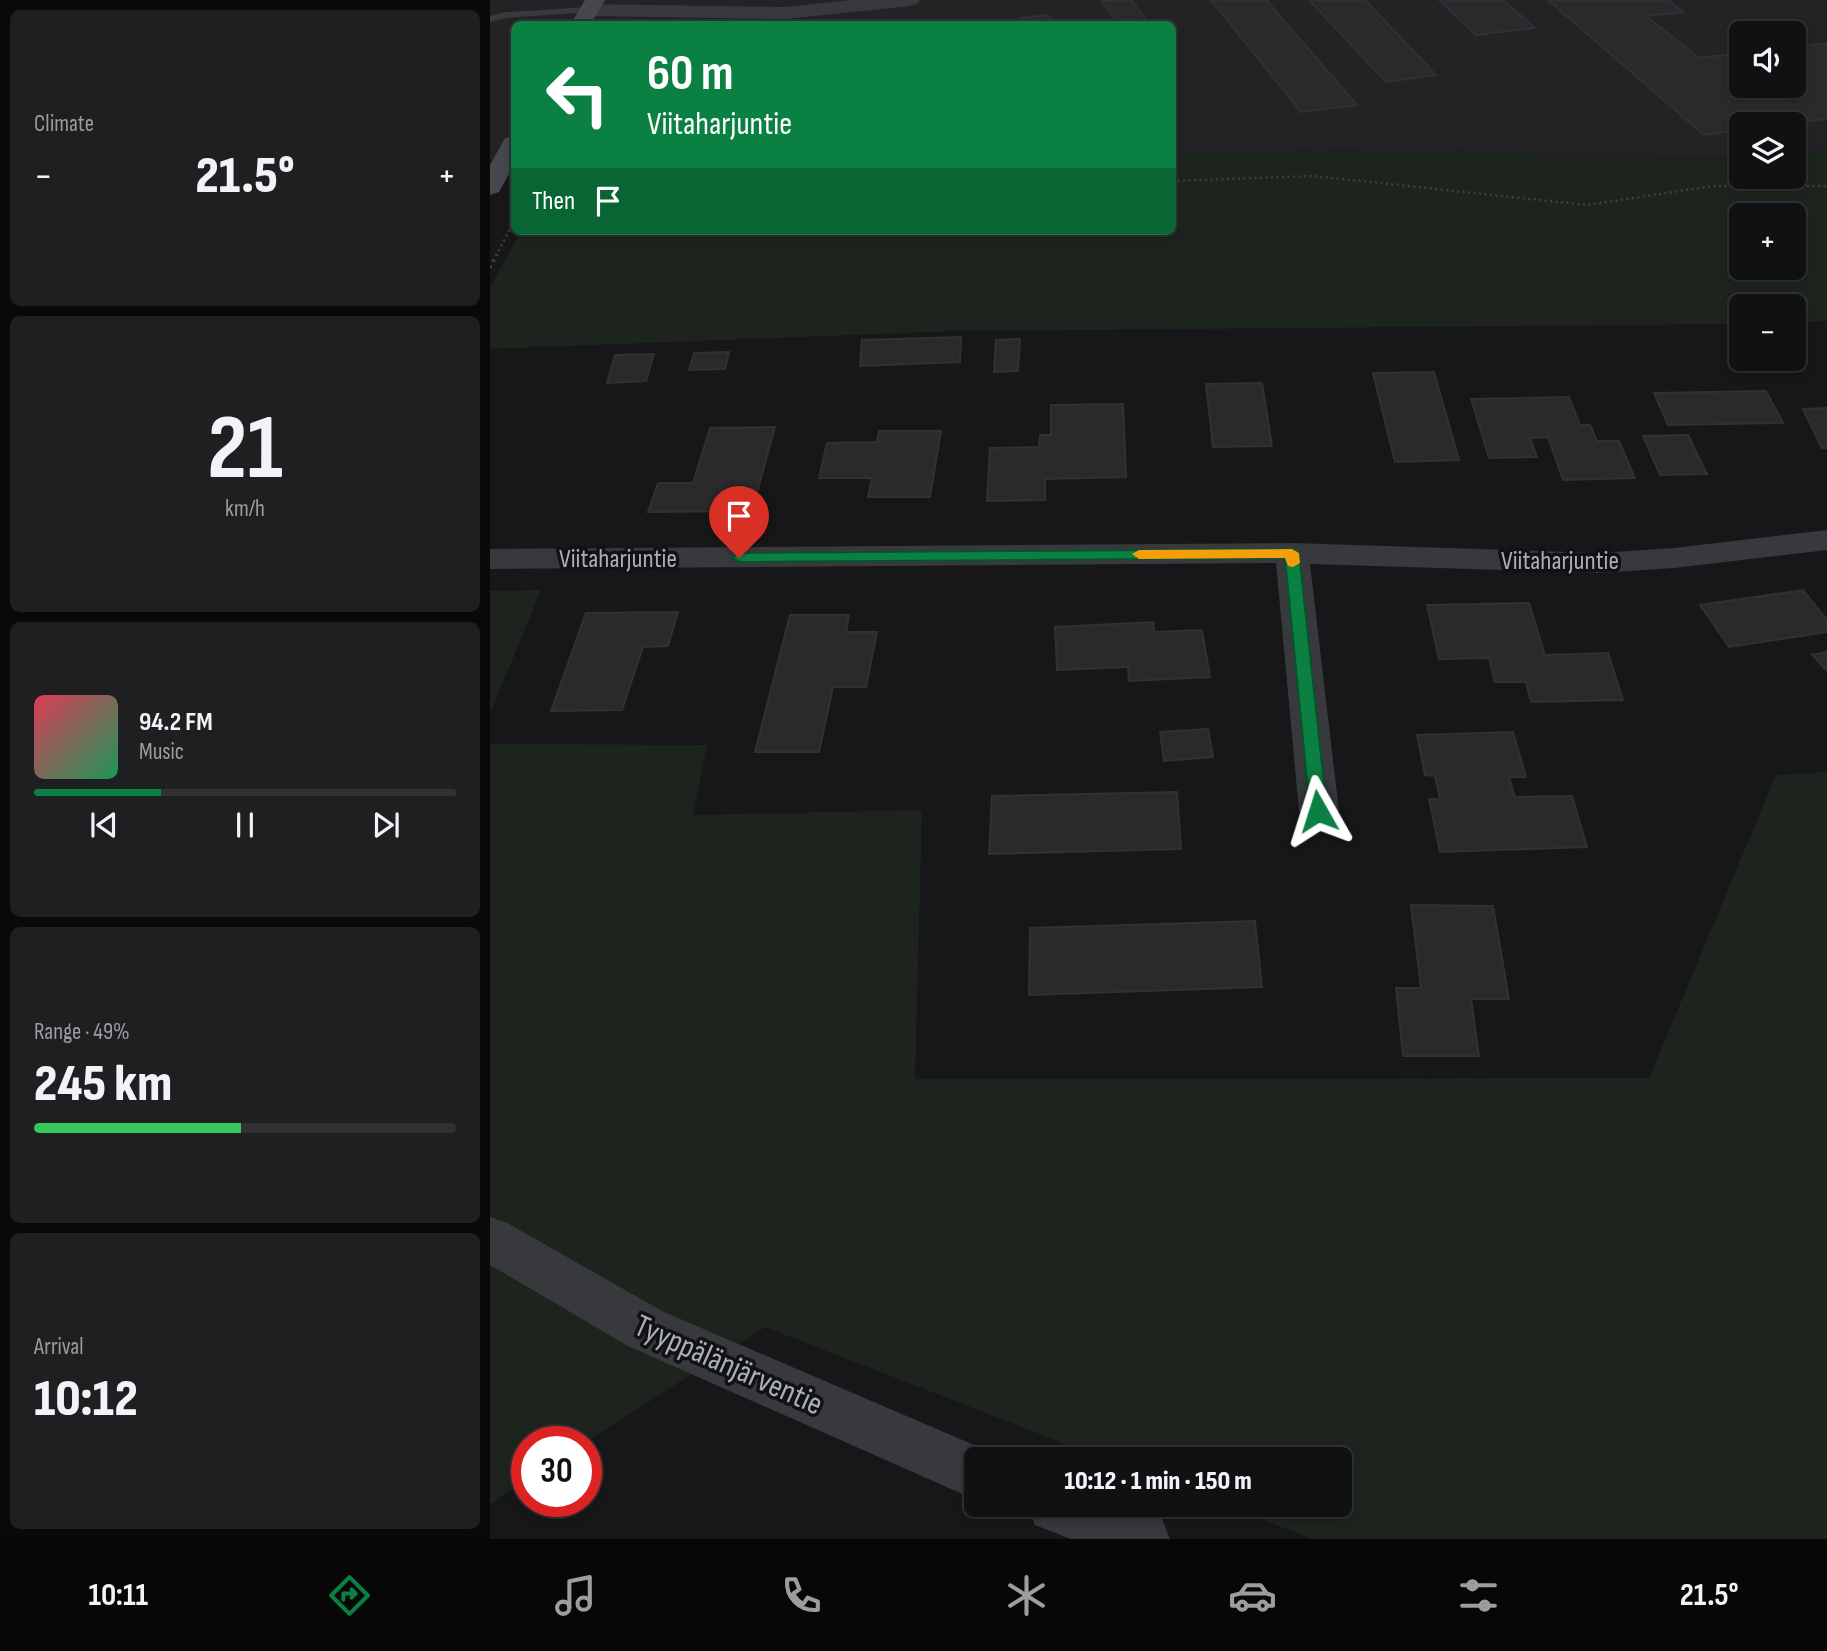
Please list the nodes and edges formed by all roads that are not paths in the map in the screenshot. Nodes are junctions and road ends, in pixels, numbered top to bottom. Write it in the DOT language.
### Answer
graph roads {
  1 [pos="910,0"];
  2 [pos="588,11"];
  3 [pos="490,19"];
  4 [pos="511,148"];
  5 [pos="490,187"];
  6 [pos="1827,540"];
  7 [pos="1292,553"];
  8 [pos="490,559"];
  9 [pos="1318,811"];
  10 [pos="490,1239"];
  11 [pos="964,1468"];
  12 [pos="1086,1517"];
  13 [pos="1142,1539"];
  1 -- 2 [label="street"];
  2 -- 3 [label="lane"];
  4 -- 5 [label="street"];
  6 -- 7 [label="street, Viitaharjuntie"];
  7 -- 8 [label="street, Viitaharjuntie"];
  7 -- 9 [label="street"];
  10 -- 11 [label="street, Tyyppälänjärventie"];
  12 -- 13 [label="street"];
}
